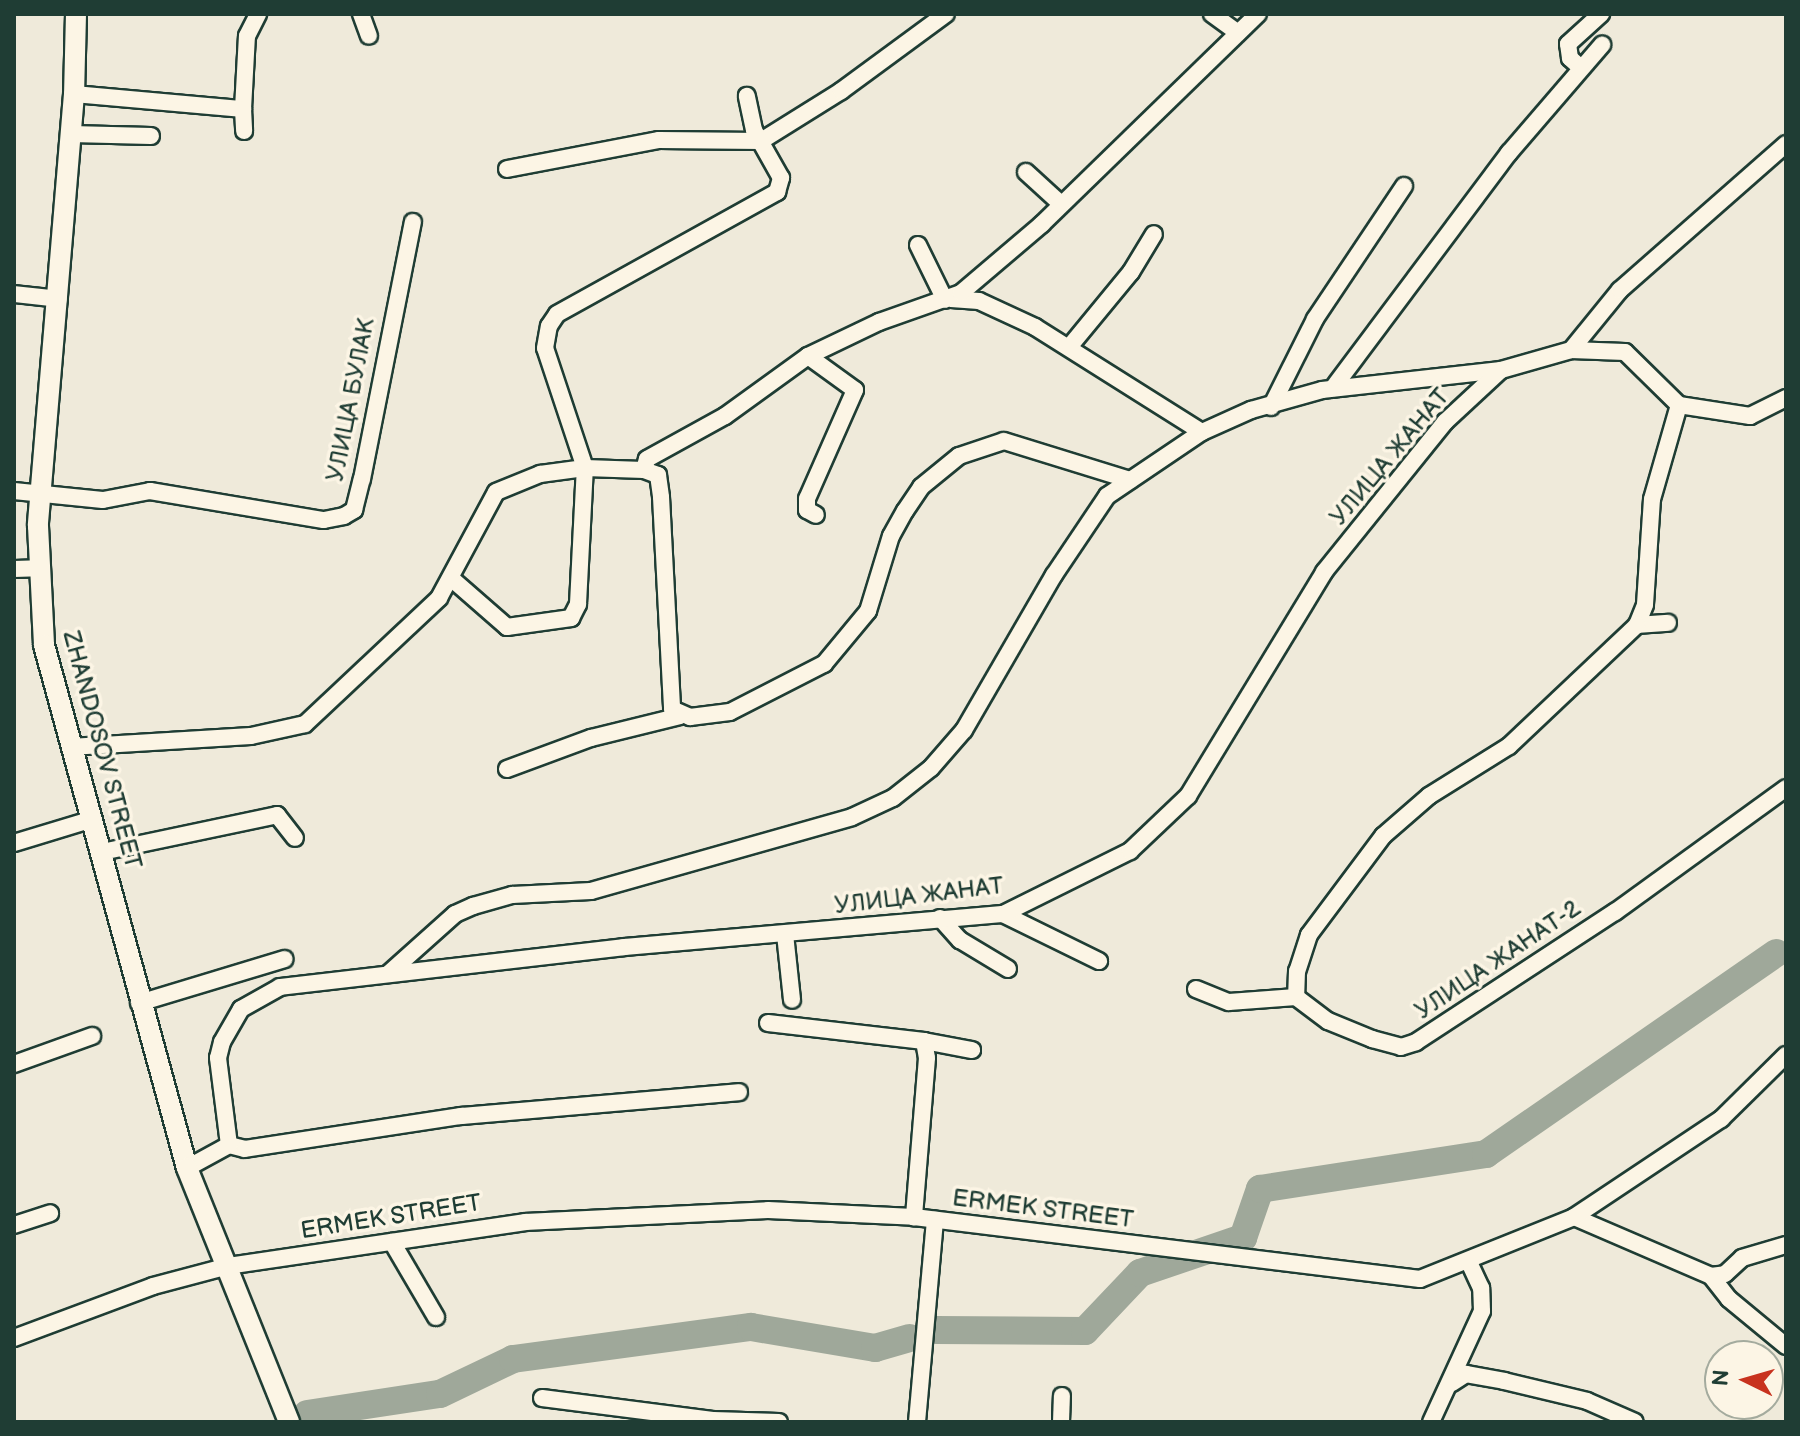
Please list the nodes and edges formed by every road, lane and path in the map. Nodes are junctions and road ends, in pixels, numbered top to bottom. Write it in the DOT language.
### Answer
graph roads {
  1 [pos="76,14"];
  2 [pos="258,14"];
  3 [pos="361,14"];
  4 [pos="946,14"];
  5 [pos="1212,14"];
  6 [pos="1258,14"];
  7 [pos="1601,14"];
  8 [pos="1238,33"];
  9 [pos="369,36"];
  10 [pos="1602,45"];
  11 [pos="1581,68"];
  12 [pos="74,94"];
  13 [pos="747,96"];
  14 [pos="243,109"];
  15 [pos="244,131"];
  16 [pos="71,134"];
  17 [pos="151,136"];
  18 [pos="761,141"];
  19 [pos="1786,144"];
  20 [pos="507,169"];
  21 [pos="1026,172"];
  22 [pos="1404,186"];
  23 [pos="1061,204"];
  24 [pos="413,222"];
  25 [pos="1154,234"];
  26 [pos="918,245"];
  27 [pos="14,294"];
  28 [pos="59,299"];
  29 [pos="947,300"];
  30 [pos="1070,346"];
  31 [pos="1571,350"];
  32 [pos="808,356"];
  33 [pos="1501,370"];
  34 [pos="1333,388"];
  35 [pos="1786,398"];
  36 [pos="1679,405"];
  37 [pos="1271,407"];
  38 [pos="1202,432"];
  39 [pos="585,468"];
  40 [pos="644,470"];
  41 [pos="1130,480"];
  42 [pos="42,490"];
  43 [pos="14,491"];
  44 [pos="816,515"];
  45 [pos="38,568"];
  46 [pos="14,569"];
  47 [pos="452,579"];
  48 [pos="474,601"];
  49 [pos="1668,623"];
  50 [pos="482,624"];
  51 [pos="1637,625"];
  52 [pos="671,715"];
  53 [pos="70,747"];
  54 [pos="507,769"];
  55 [pos="1786,788"];
  56 [pos="93,819"];
  57 [pos="295,838"];
  58 [pos="14,843"];
  59 [pos="102,852"];
  60 [pos="1003,914"];
  61 [pos="940,918"];
  62 [pos="785,934"];
  63 [pos="285,959"];
  64 [pos="1099,961"];
  65 [pos="1008,969"];
  66 [pos="388,974"];
  67 [pos="1196,989"];
  68 [pos="1296,997"];
  69 [pos="792,1000"];
  70 [pos="139,1003"];
  71 [pos="768,1023"];
  72 [pos="92,1036"];
  73 [pos="924,1041"];
  74 [pos="972,1050"];
  75 [pos="1786,1055"];
  76 [pos="14,1064"];
  77 [pos="739,1092"];
  78 [pos="229,1145"];
  79 [pos="187,1168"];
  80 [pos="50,1213"];
  81 [pos="914,1217"];
  82 [pos="1574,1217"];
  83 [pos="935,1220"];
  84 [pos="14,1225"];
  85 [pos="392,1242"];
  86 [pos="1786,1245"];
  87 [pos="1469,1262"];
  88 [pos="228,1266"];
  89 [pos="1711,1276"];
  90 [pos="436,1317"];
  91 [pos="14,1338"];
  92 [pos="1786,1346"];
  93 [pos="1452,1383"];
  94 [pos="1062,1396"];
  95 [pos="542,1398"];
  96 [pos="1627,1420"];
  97 [pos="289,1422"];
  98 [pos="779,1422"];
  99 [pos="917,1422"];
  100 [pos="1061,1422"];
  101 [pos="1431,1422"];
  1 -- 12 [label="main road, ZHANDOSOV STREET"];
  2 -- 14 [label="street"];
  3 -- 9 [label="street"];
  4 -- 18 [label="street"];
  5 -- 8 [label="street"];
  6 -- 8 [label="street"];
  7 -- 11 [label="street"];
  8 -- 23 [label="street"];
  10 -- 11 [label="street"];
  11 -- 34 [label="street"];
  12 -- 14 [label="street"];
  12 -- 16 [label="main road, ZHANDOSOV STREET"];
  13 -- 18 [label="street"];
  14 -- 15 [label="street"];
  16 -- 17 [label="street"];
  16 -- 28 [label="main road, ZHANDOSOV STREET"];
  18 -- 20 [label="street"];
  18 -- 39 [label="street"];
  19 -- 31 [label="street"];
  21 -- 23 [label="street"];
  22 -- 37 [label="street"];
  23 -- 29 [label="street"];
  24 -- 42 [label="street, УЛИЦА БУЛАК"];
  25 -- 30 [label="street"];
  26 -- 29 [label="street"];
  27 -- 28 [label="street"];
  28 -- 42 [label="main road, ZHANDOSOV STREET"];
  29 -- 30 [label="street"];
  29 -- 32 [label="street"];
  30 -- 38 [label="street"];
  31 -- 33 [label="street"];
  31 -- 36 [label="street"];
  32 -- 40 [label="street"];
  32 -- 44 [label="street"];
  33 -- 34 [label="street"];
  33 -- 60 [label="street, УЛИЦА ЖАНАТ"];
  34 -- 37 [label="street"];
  35 -- 36 [label="street"];
  36 -- 51 [label="street"];
  37 -- 38 [label="street"];
  38 -- 41 [label="street"];
  39 -- 40 [label="street"];
  39 -- 47 [label="street"];
  39 -- 48 [label="street"];
  40 -- 52 [label="street"];
  41 -- 52 [label="street"];
  41 -- 66 [label="street"];
  42 -- 43 [label="street"];
  42 -- 45 [label="main road, ZHANDOSOV STREET"];
  45 -- 46 [label="street"];
  45 -- 53 [label="main road, ZHANDOSOV STREET"];
  47 -- 48 [label="street"];
  47 -- 53 [label="street"];
  48 -- 50 [label="street"];
  49 -- 51 [label="street"];
  51 -- 68 [label="street"];
  52 -- 54 [label="street"];
  53 -- 56 [label="main road, ZHANDOSOV STREET"];
  55 -- 68 [label="street, УЛИЦА ЖАНАТ-2"];
  56 -- 58 [label="street"];
  56 -- 59 [label="main road, ZHANDOSOV STREET"];
  57 -- 59 [label="street"];
  59 -- 70 [label="main road, ZHANDOSOV STREET"];
  60 -- 61 [label="street, УЛИЦА ЖАНАТ"];
  60 -- 64 [label="street"];
  61 -- 62 [label="street, УЛИЦА ЖАНАТ"];
  61 -- 65 [label="street"];
  62 -- 66 [label="street, УЛИЦА ЖАНАТ"];
  62 -- 69 [label="street"];
  63 -- 70 [label="street"];
  66 -- 78 [label="street, УЛИЦА ЖАНАТ"];
  67 -- 68 [label="street"];
  70 -- 79 [label="main road, ZHANDOSOV STREET"];
  71 -- 73 [label="street"];
  72 -- 76 [label="street"];
  73 -- 74 [label="street"];
  73 -- 81 [label="street"];
  75 -- 82 [label="street, ERMEK STREET"];
  77 -- 78 [label="street"];
  78 -- 79 [label="street"];
  79 -- 88 [label="main road, ZHANDOSOV STREET"];
  80 -- 84 [label="street"];
  81 -- 83 [label="street, ERMEK STREET"];
  81 -- 85 [label="street, ERMEK STREET"];
  82 -- 87 [label="street, ERMEK STREET"];
  82 -- 89 [label="street"];
  83 -- 87 [label="street, ERMEK STREET"];
  83 -- 99 [label="street"];
  85 -- 88 [label="street, ERMEK STREET"];
  85 -- 90 [label="street"];
  86 -- 89 [label="street"];
  87 -- 93 [label="street"];
  88 -- 91 [label="street, ERMEK STREET"];
  88 -- 97 [label="main road, ZHANDOSOV STREET"];
  89 -- 92 [label="street"];
  93 -- 96 [label="street"];
  93 -- 101 [label="street"];
  94 -- 100 [label="street"];
  95 -- 98 [label="street"];
}
